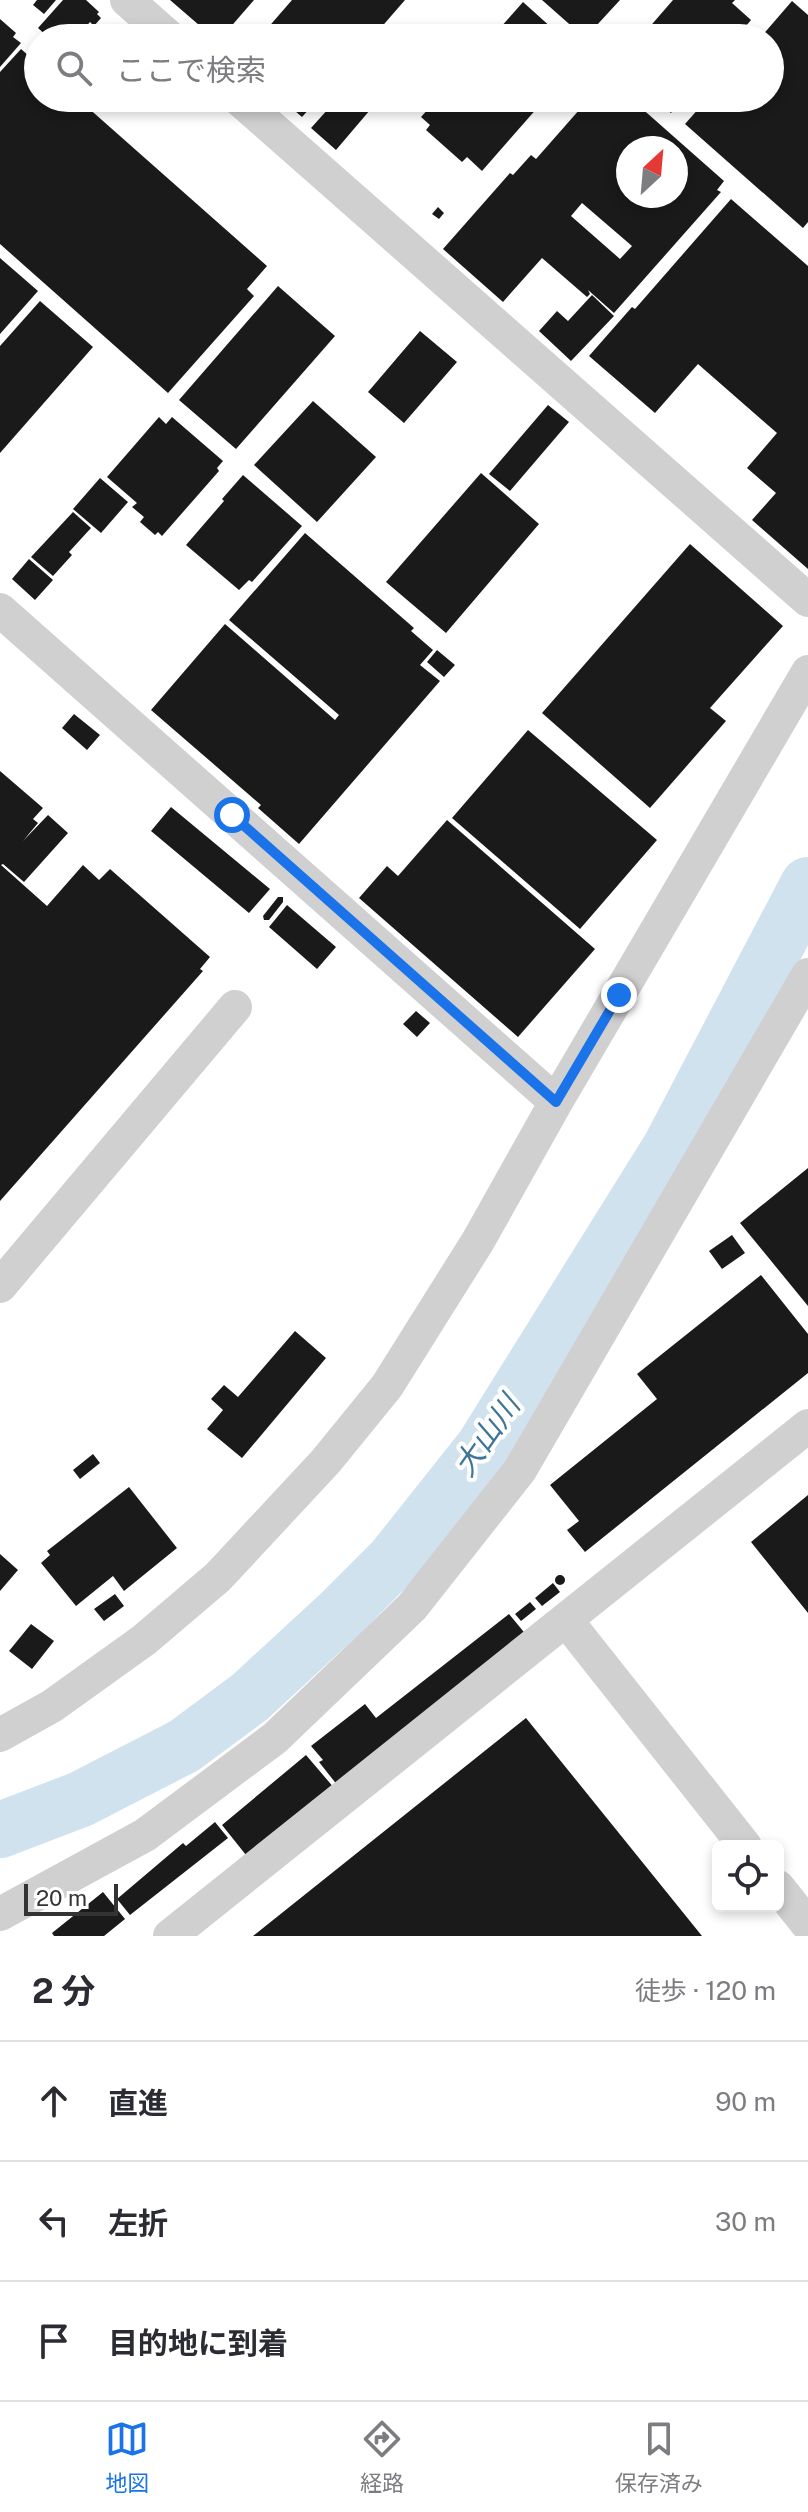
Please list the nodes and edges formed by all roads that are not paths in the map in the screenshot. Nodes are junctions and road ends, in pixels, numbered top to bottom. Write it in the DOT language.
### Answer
graph roads {
  1 [pos="127,0"];
  2 [pos="154,24"];
  3 [pos="254,112"];
  4 [pos="808,600"];
  5 [pos="0,610"];
  6 [pos="808,672"];
  7 [pos="808,975"];
  8 [pos="235,1007"];
  9 [pos="556,1102"];
  10 [pos="0,1286"];
  11 [pos="808,1426"];
  12 [pos="566,1620"];
  13 [pos="0,1735"];
  14 [pos="740,1840"];
  15 [pos="784,1895"];
  16 [pos="0,1914"];
  17 [pos="808,1925"];
  18 [pos="170,1936"];
  1 -- 2 [label="street"];
  3 -- 4 [label="street"];
  5 -- 9 [label="street"];
  6 -- 9 [label="street"];
  7 -- 16 [label="street"];
  8 -- 10 [label="street"];
  9 -- 13 [label="street"];
  11 -- 12 [label="street"];
  12 -- 14 [label="street"];
  12 -- 18 [label="street"];
  15 -- 17 [label="street"];
}
